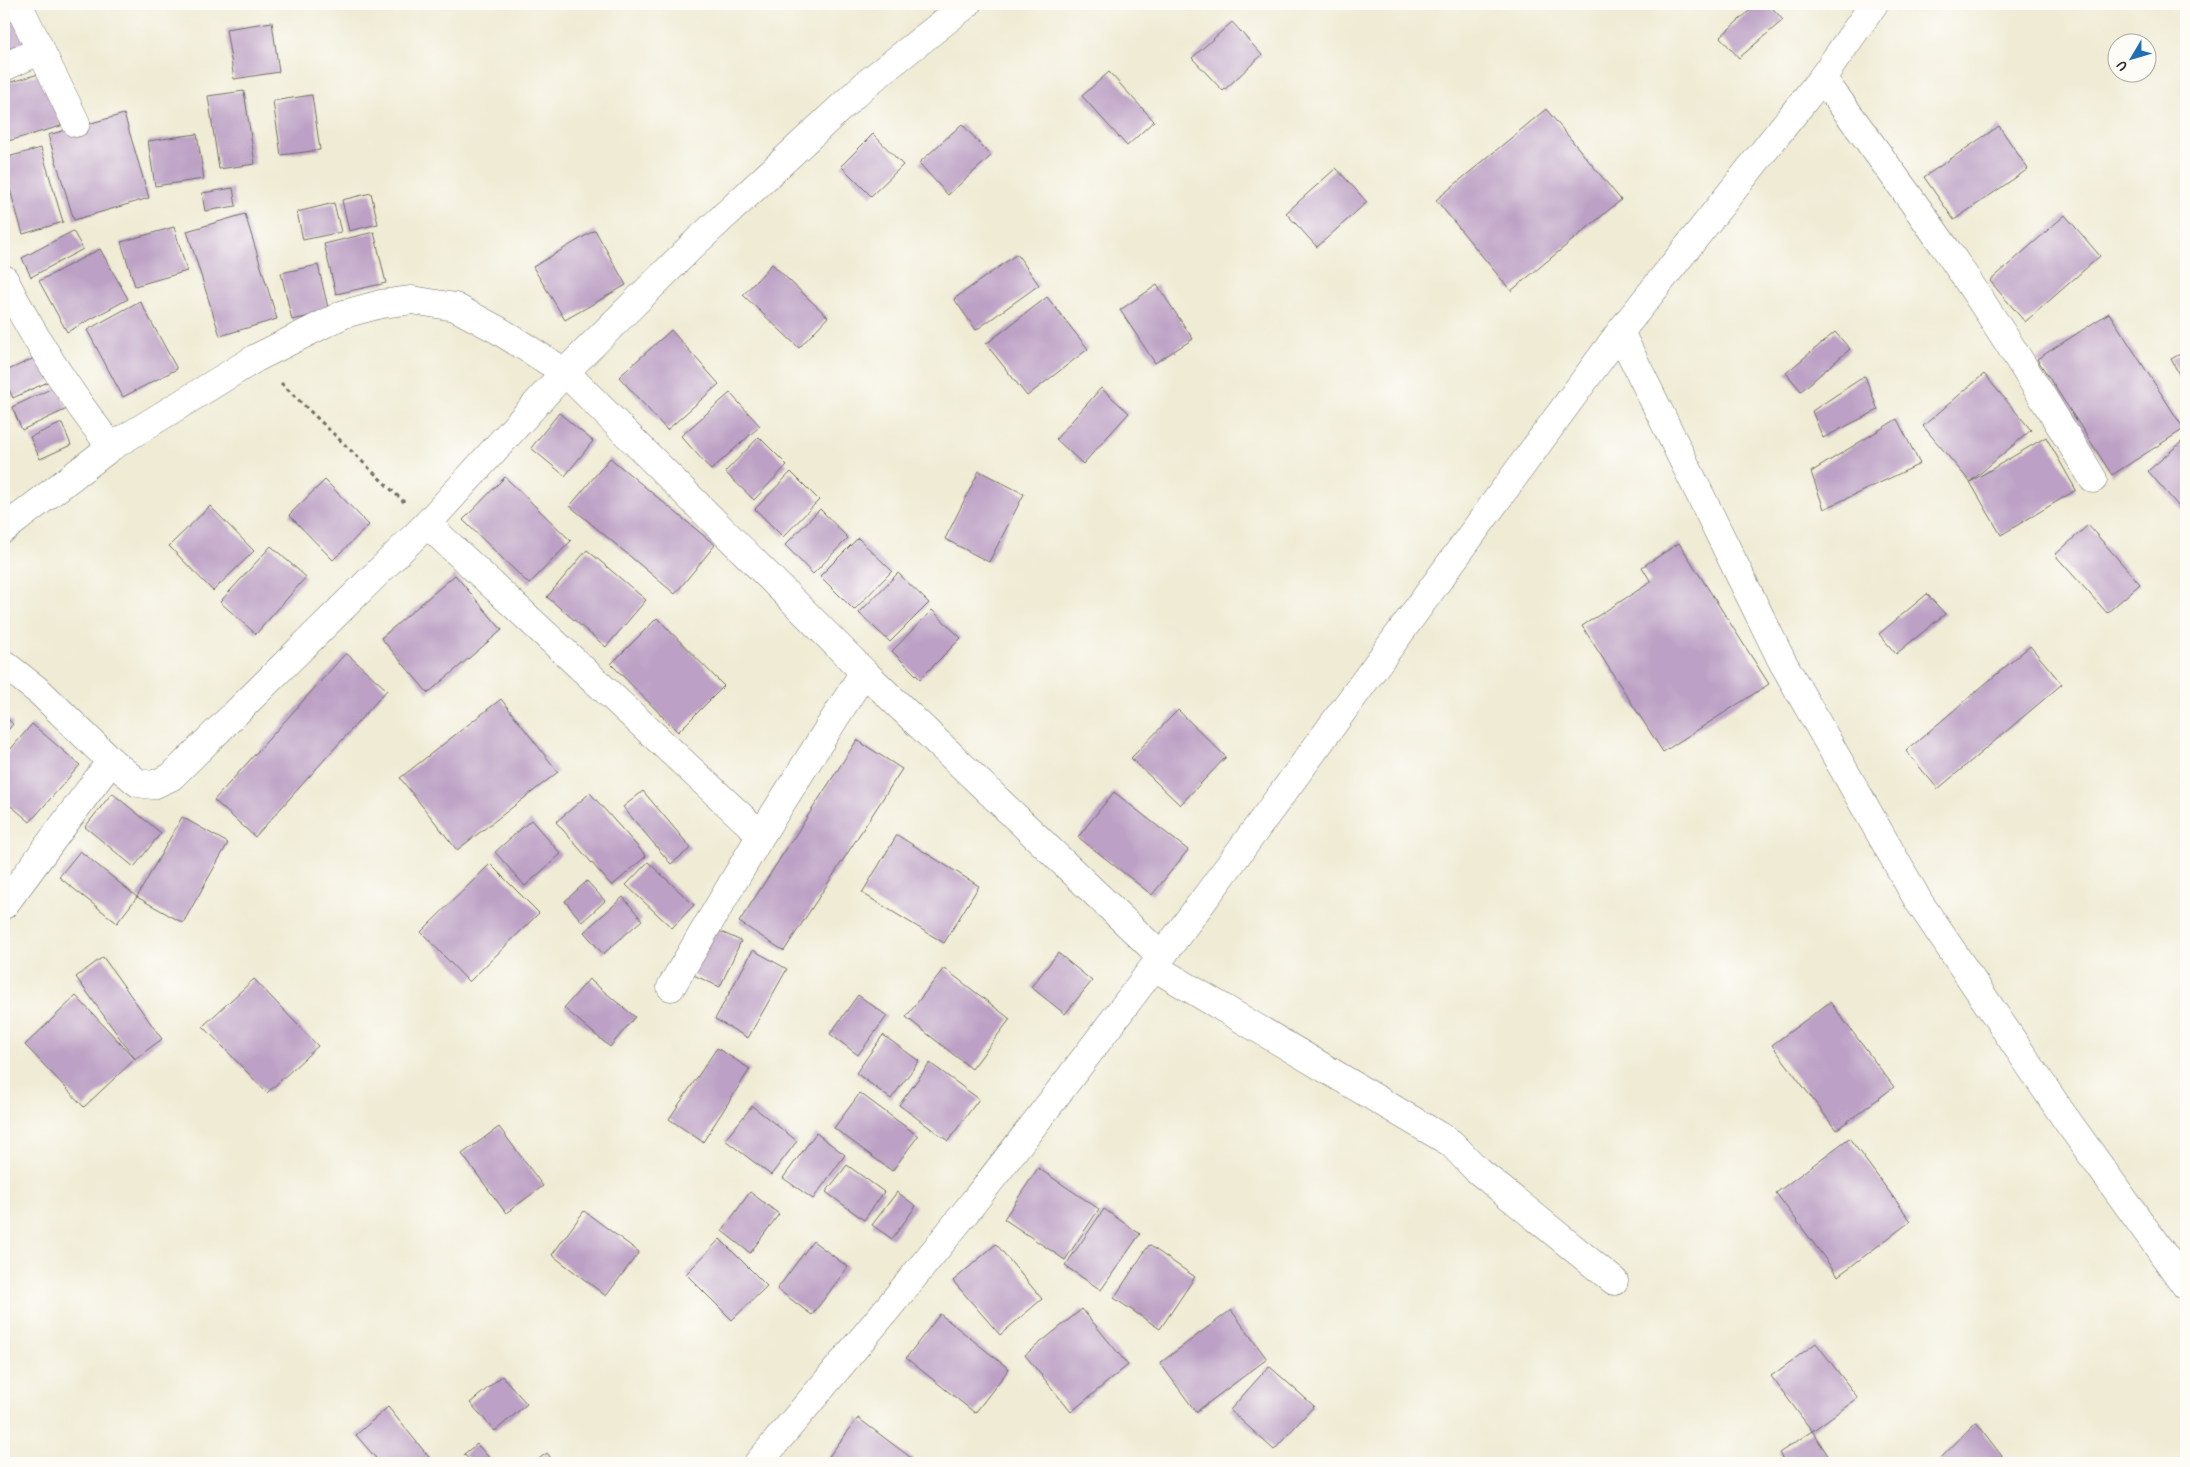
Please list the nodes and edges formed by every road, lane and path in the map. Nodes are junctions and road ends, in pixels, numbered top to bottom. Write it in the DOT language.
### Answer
graph roads {
  1 [pos="18,4"];
  2 [pos="967,4"];
  3 [pos="1874,4"];
  4 [pos="40,50"];
  5 [pos="4,67"];
  6 [pos="1822,78"];
  7 [pos="76,123"];
  8 [pos="4,280"];
  9 [pos="1620,332"];
  10 [pos="256,358"];
  11 [pos="566,372"];
  12 [pos="111,447"];
  13 [pos="2093,479"];
  14 [pos="427,524"];
  15 [pos="4,529"];
  16 [pos="4,664"];
  17 [pos="864,672"];
  18 [pos="111,761"];
  19 [pos="762,835"];
  20 [pos="4,905"];
  21 [pos="1158,962"];
  22 [pos="671,987"];
  23 [pos="1614,1281"];
  24 [pos="2186,1286"];
  25 [pos="758,1463"];
  1 -- 4 [label="street"];
  2 -- 11 [label="street"];
  3 -- 6 [label="street"];
  4 -- 5 [label="street"];
  4 -- 7 [label="street"];
  6 -- 9 [label="street"];
  6 -- 13 [label="street"];
  8 -- 12 [label="street"];
  9 -- 21 [label="street"];
  9 -- 24 [label="street"];
  10 -- 11 [label="street"];
  10 -- 12 [label="street"];
  10 -- 14 [label="path"];
  11 -- 14 [label="street"];
  11 -- 17 [label="street"];
  12 -- 15 [label="street"];
  14 -- 18 [label="street"];
  14 -- 19 [label="street"];
  16 -- 18 [label="street"];
  17 -- 19 [label="street"];
  17 -- 21 [label="street"];
  18 -- 20 [label="street"];
  19 -- 22 [label="street"];
  21 -- 23 [label="street"];
  21 -- 25 [label="street"];
}
